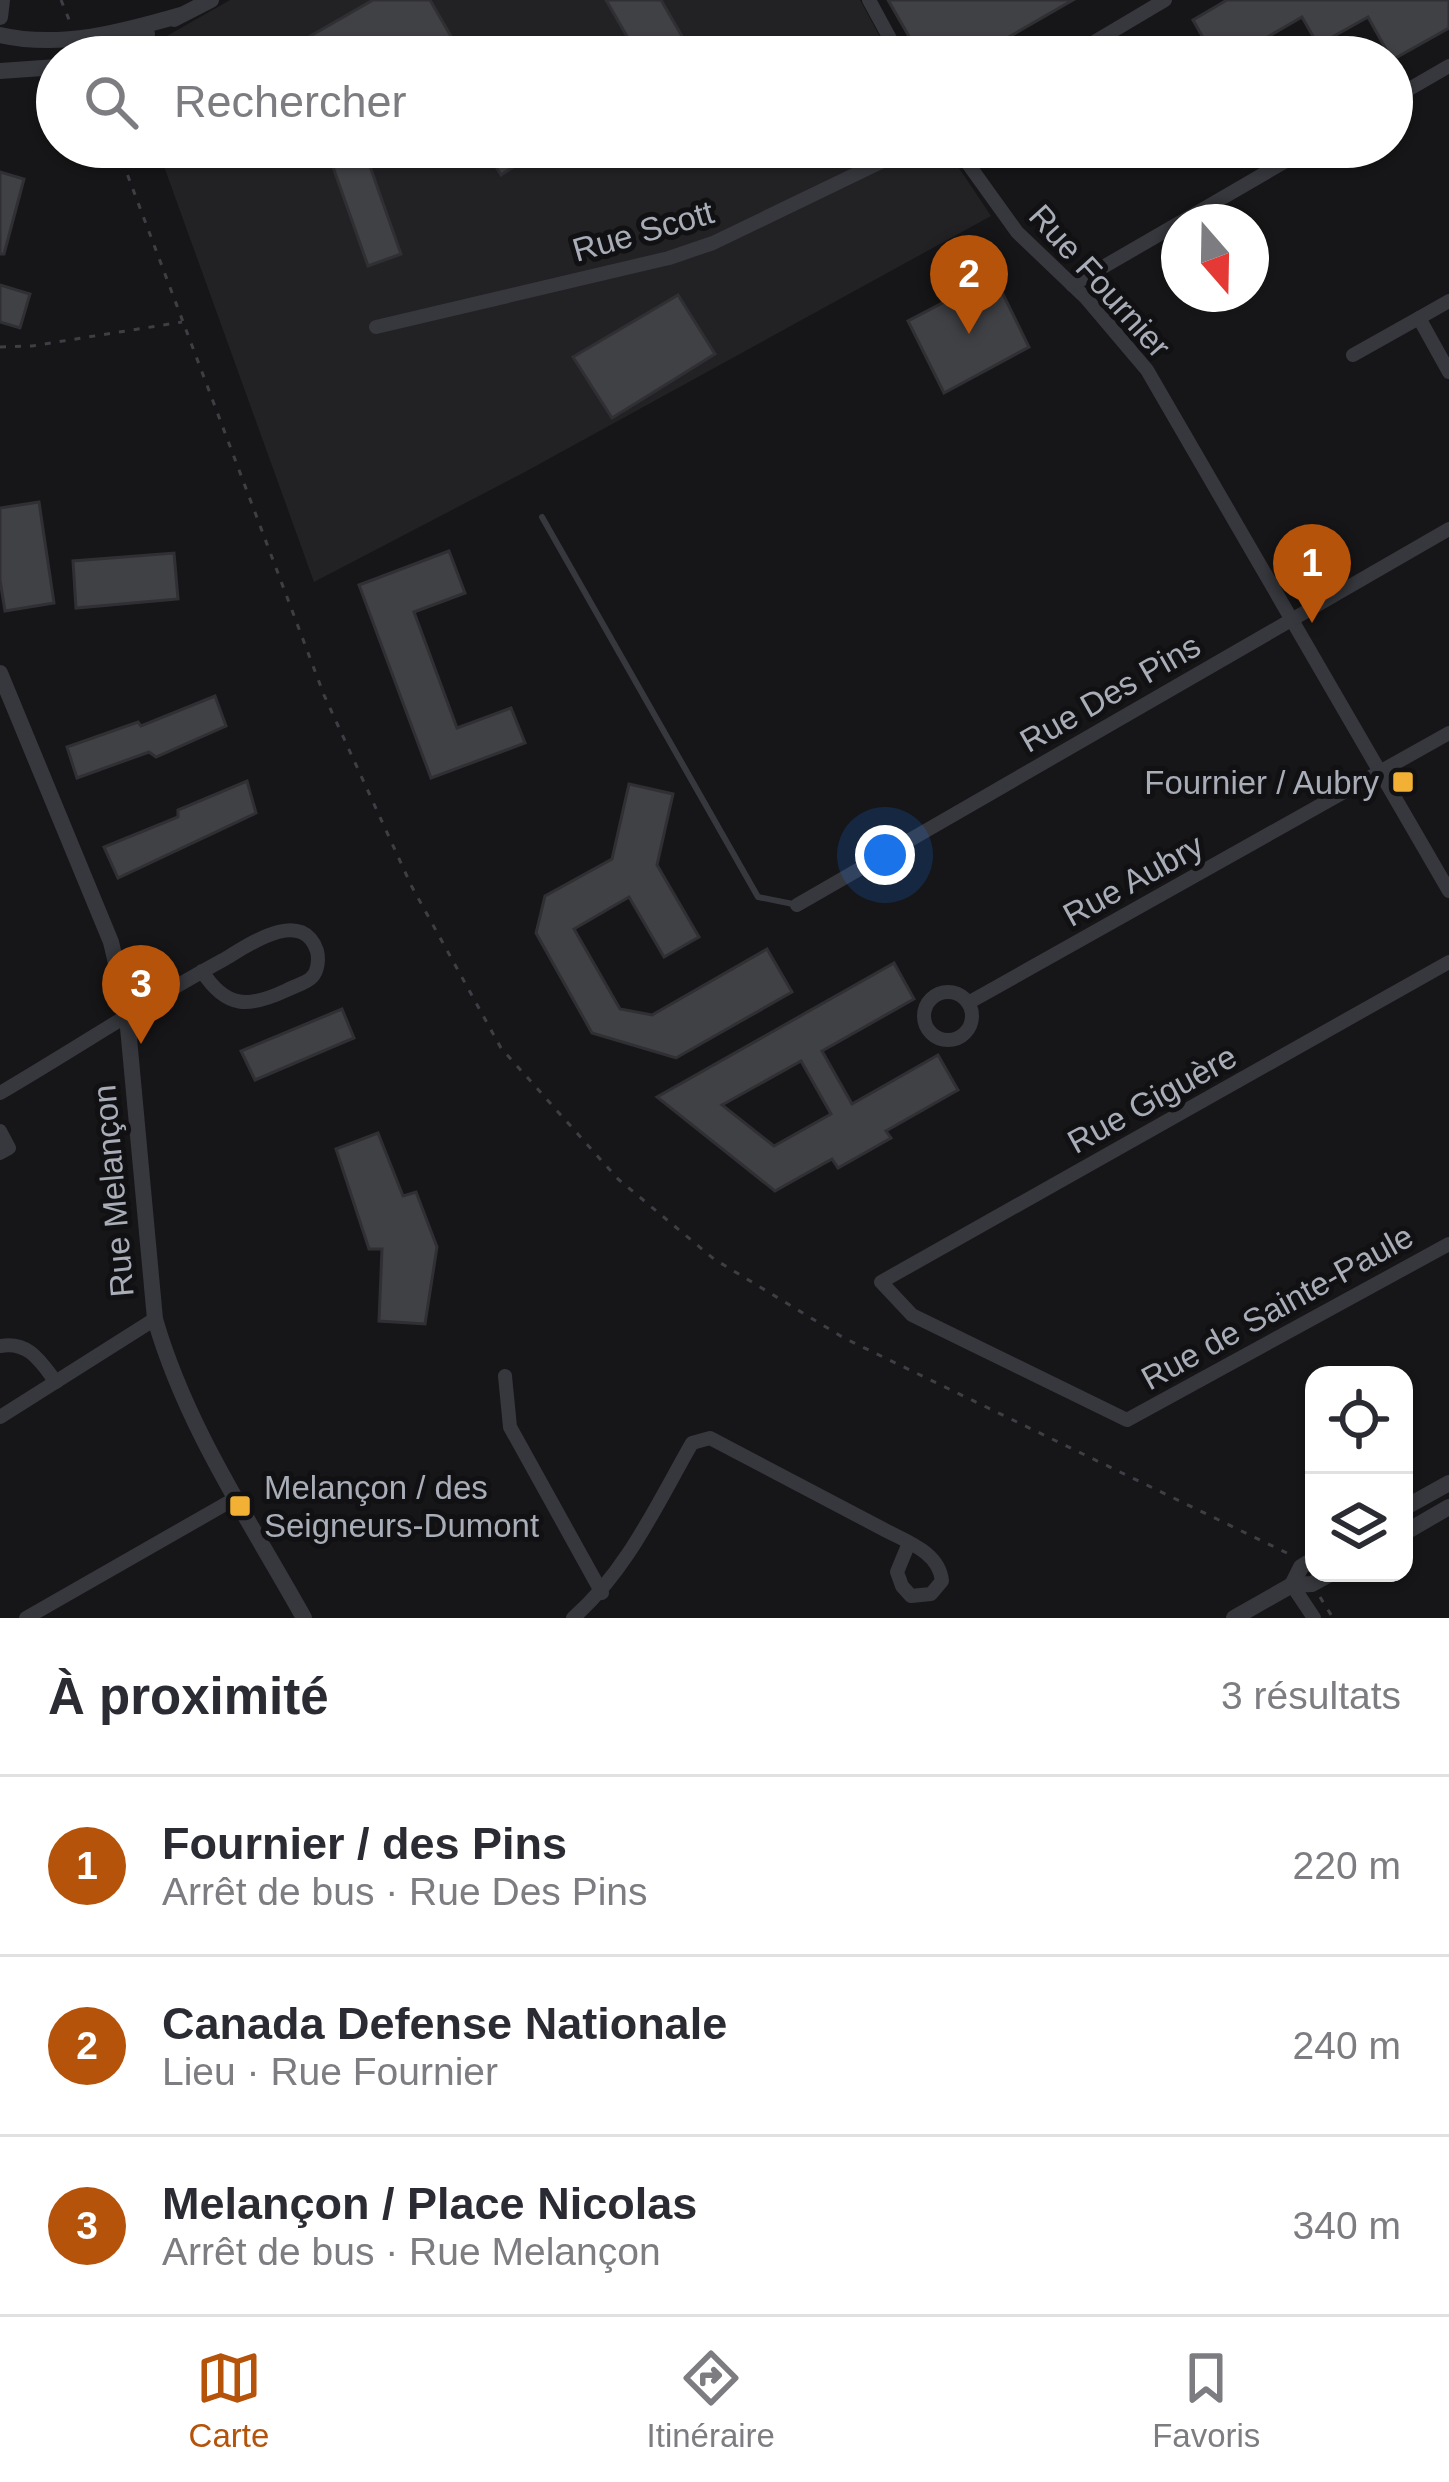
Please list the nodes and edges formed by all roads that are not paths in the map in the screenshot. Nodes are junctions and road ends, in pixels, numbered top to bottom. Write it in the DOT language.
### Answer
graph roads {
  1 [pos="2,0"];
  2 [pos="211,0"];
  3 [pos="869,0"];
  4 [pos="1165,0"];
  5 [pos="181,15"];
  6 [pos="0,17"];
  7 [pos="0,35"];
  8 [pos="98,36"];
  9 [pos="137,36"];
  10 [pos="889,36"];
  11 [pos="1104,36"];
  12 [pos="36,41"];
  13 [pos="1449,66"];
  14 [pos="36,68"];
  15 [pos="0,71"];
  16 [pos="1413,87"];
  17 [pos="868,168"];
  18 [pos="971,168"];
  19 [pos="1274,168"];
  20 [pos="1211,204"];
  21 [pos="1161,233"];
  22 [pos="1072,285"];
  23 [pos="1449,301"];
  24 [pos="1419,318"];
  25 [pos="376,327"];
  26 [pos="1353,356"];
  27 [pos="1449,372"];
  28 [pos="542,517"];
  29 [pos="1449,529"];
  30 [pos="1292,619"];
  31 [pos="0,674"];
  32 [pos="1449,734"];
  33 [pos="1380,772"];
  34 [pos="1449,891"];
  35 [pos="797,905"];
  36 [pos="1449,962"];
  37 [pos="202,971"];
  38 [pos="968,1003"];
  39 [pos="128,1019"];
  40 [pos="0,1093"];
  41 [pos="0,1131"];
  42 [pos="0,1153"];
  43 [pos="1449,1244"];
  44 [pos="881,1282"];
  45 [pos="155,1319"];
  46 [pos="0,1346"];
  47 [pos="505,1376"];
  48 [pos="56,1382"];
  49 [pos="0,1417"];
  50 [pos="1449,1483"];
  51 [pos="236,1498"];
  52 [pos="1413,1503"];
  53 [pos="1449,1508"];
  54 [pos="1413,1528"];
  55 [pos="909,1543"];
  56 [pos="1305,1565"];
  57 [pos="1316,1582"];
  58 [pos="1292,1585"];
  59 [pos="602,1593"];
  60 [pos="26,1618"];
  61 [pos="304,1618"];
  62 [pos="573,1618"];
  63 [pos="1234,1618"];
  64 [pos="1314,1618"];
  1 -- 6 [label="street"];
  2 -- 5 [label="street"];
  3 -- 10 [label="street"];
  4 -- 11 [label="street"];
  5 -- 8 [label="street"];
  5 -- 9 [label="street"];
  7 -- 12 [label="street"];
  13 -- 16 [label="street"];
  14 -- 15 [label="street"];
  17 -- 25 [label="street, Rue Scott"];
  18 -- 22 [label="street, Rue Fournier"];
  19 -- 20 [label="street"];
  21 -- 22 [label="street"];
  22 -- 30 [label="street, Rue Fournier"];
  23 -- 24 [label="street"];
  24 -- 26 [label="street"];
  24 -- 27 [label="street"];
  28 -- 35 [label="lane"];
  29 -- 30 [label="street, Rue Des Pins"];
  30 -- 33 [label="street, Rue Fournier"];
  30 -- 35 [label="street, Rue Des Pins"];
  31 -- 39 [label="street, Rue Melançon"];
  32 -- 33 [label="street, Rue Aubry"];
  33 -- 34 [label="street, Rue Fournier"];
  33 -- 38 [label="street, Rue Aubry"];
  36 -- 44 [label="street, Rue Giguère"];
  37 -- 37 [label="street"];
  37 -- 39 [label="street"];
  39 -- 40 [label="street"];
  39 -- 45 [label="street, Rue Melançon"];
  41 -- 42 [label="street"];
  43 -- 44 [label="street, Rue de Sainte-Paule"];
  45 -- 48 [label="street"];
  45 -- 51 [label="street, Rue Melançon"];
  46 -- 48 [label="street"];
  47 -- 59 [label="street"];
  48 -- 49 [label="street"];
  50 -- 52 [label="street"];
  51 -- 60 [label="street"];
  51 -- 61 [label="street, Rue Melançon"];
  53 -- 54 [label="street"];
  55 -- 59 [label="street"];
  56 -- 58 [label="street"];
  57 -- 58 [label="street"];
  58 -- 63 [label="street"];
  58 -- 64 [label="street"];
  59 -- 62 [label="street"];
}
